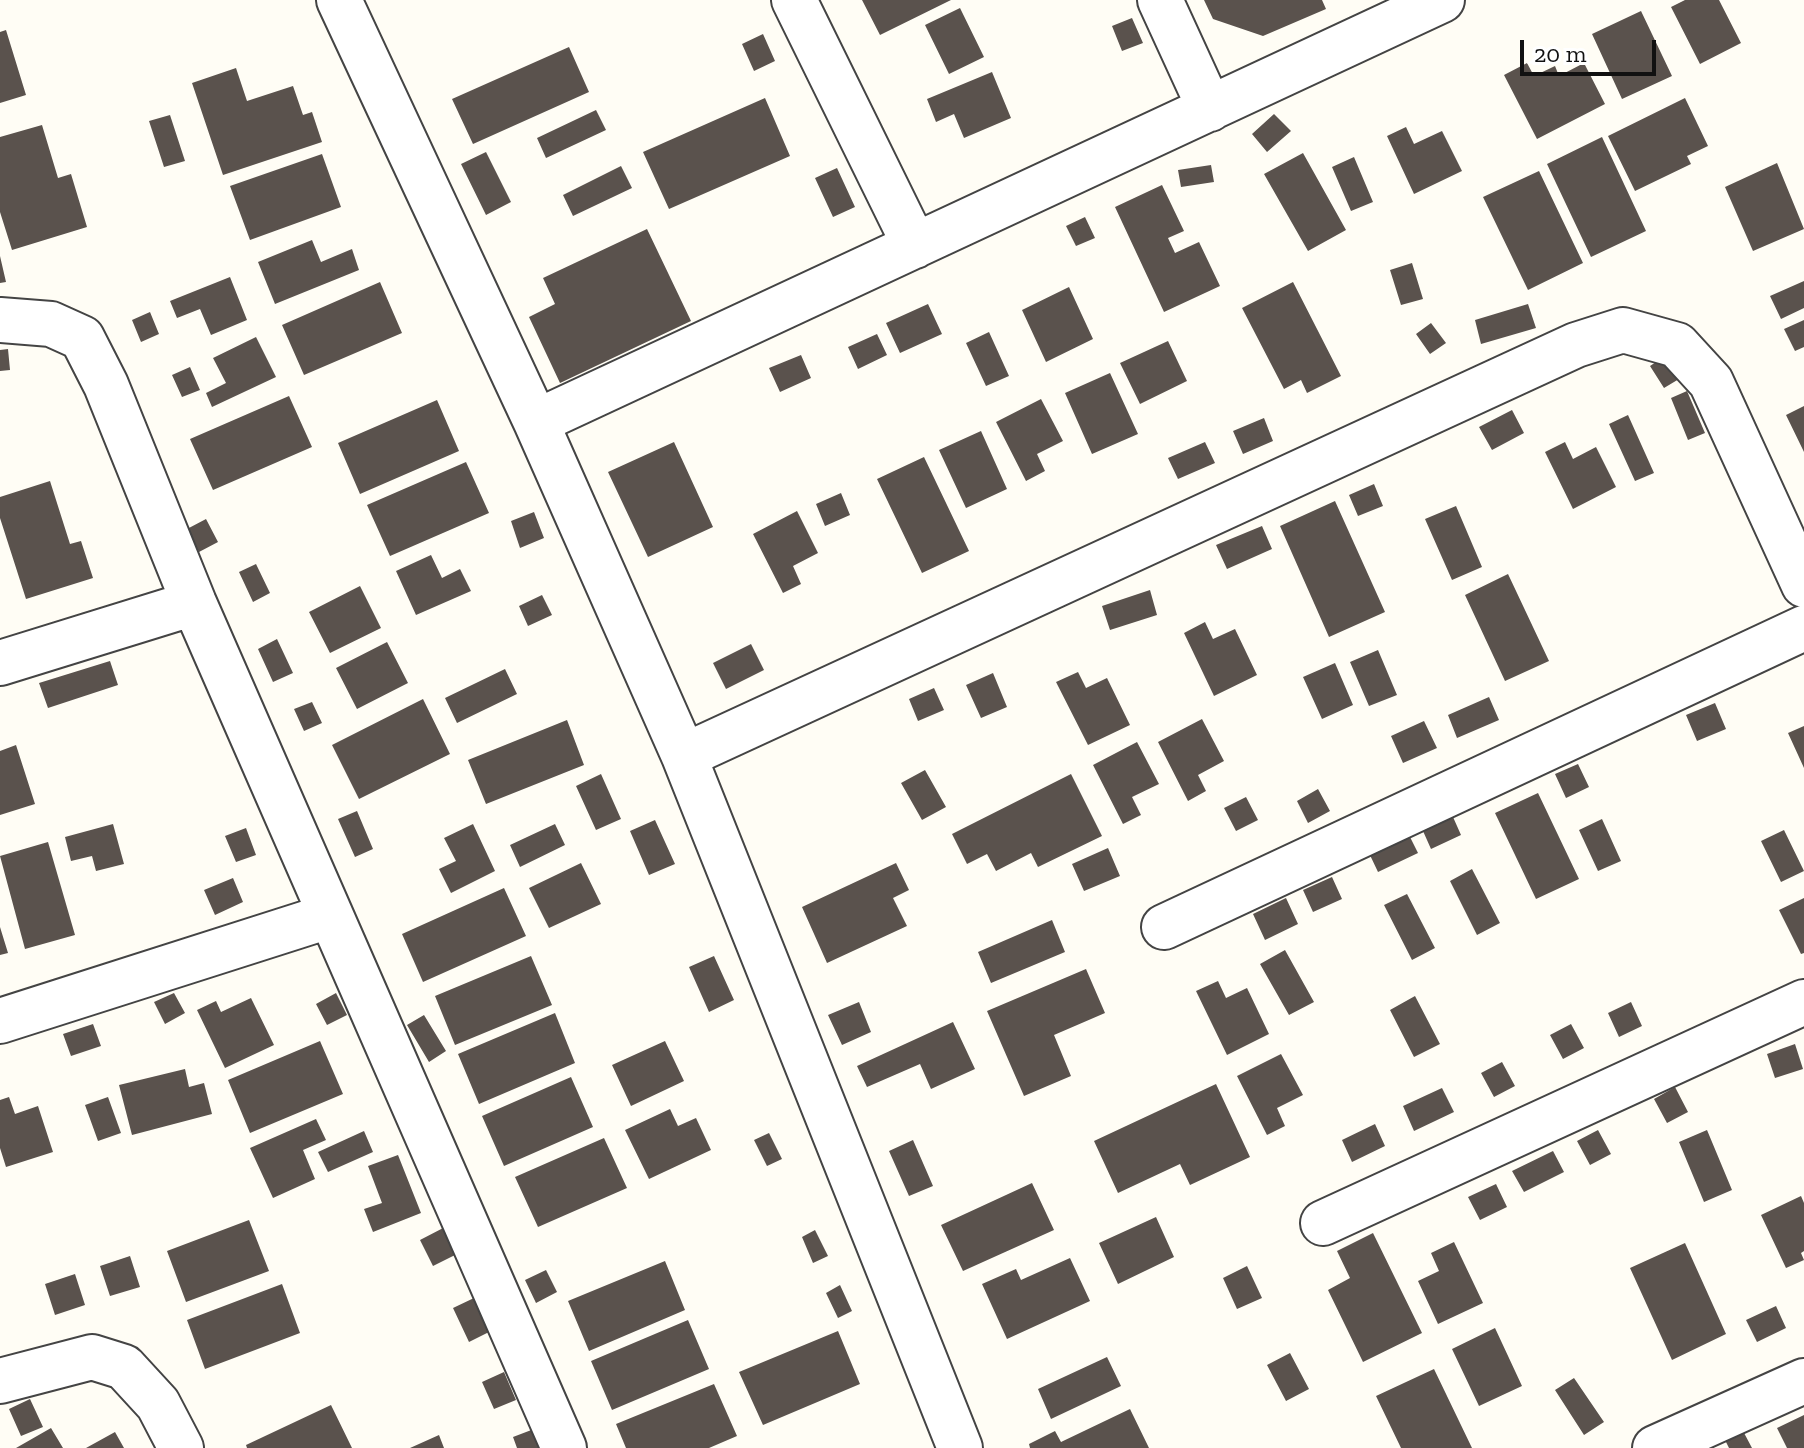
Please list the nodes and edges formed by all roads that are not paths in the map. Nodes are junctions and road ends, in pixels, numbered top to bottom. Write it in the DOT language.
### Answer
graph roads {
  1 [pos="339,0"];
  2 [pos="794,0"];
  3 [pos="1160,0"];
  4 [pos="1442,0"];
  5 [pos="1210,109"];
  6 [pos="915,246"];
  7 [pos="0,320"];
  8 [pos="536,422"];
  9 [pos="1804,585"];
  10 [pos="194,603"];
  11 [pos="1804,628"];
  12 [pos="0,663"];
  13 [pos="684,756"];
  14 [pos="329,916"];
  15 [pos="1164,927"];
  16 [pos="1804,1002"];
  17 [pos="0,1021"];
  18 [pos="1323,1223"];
  19 [pos="0,1381"];
  20 [pos="1804,1381"];
  21 [pos="181,1448"];
  22 [pos="564,1448"];
  23 [pos="960,1448"];
  24 [pos="1655,1448"];
  1 -- 8 [label="street"];
  2 -- 6 [label="street"];
  3 -- 5 [label="street"];
  4 -- 5 [label="street"];
  5 -- 6 [label="street"];
  6 -- 8 [label="street"];
  7 -- 10 [label="street"];
  8 -- 13 [label="street"];
  9 -- 13 [label="street"];
  10 -- 12 [label="street"];
  10 -- 14 [label="street"];
  11 -- 15 [label="street"];
  13 -- 23 [label="street"];
  14 -- 17 [label="street"];
  14 -- 22 [label="street"];
  16 -- 18 [label="street"];
  19 -- 21 [label="street"];
  20 -- 24 [label="street"];
}
